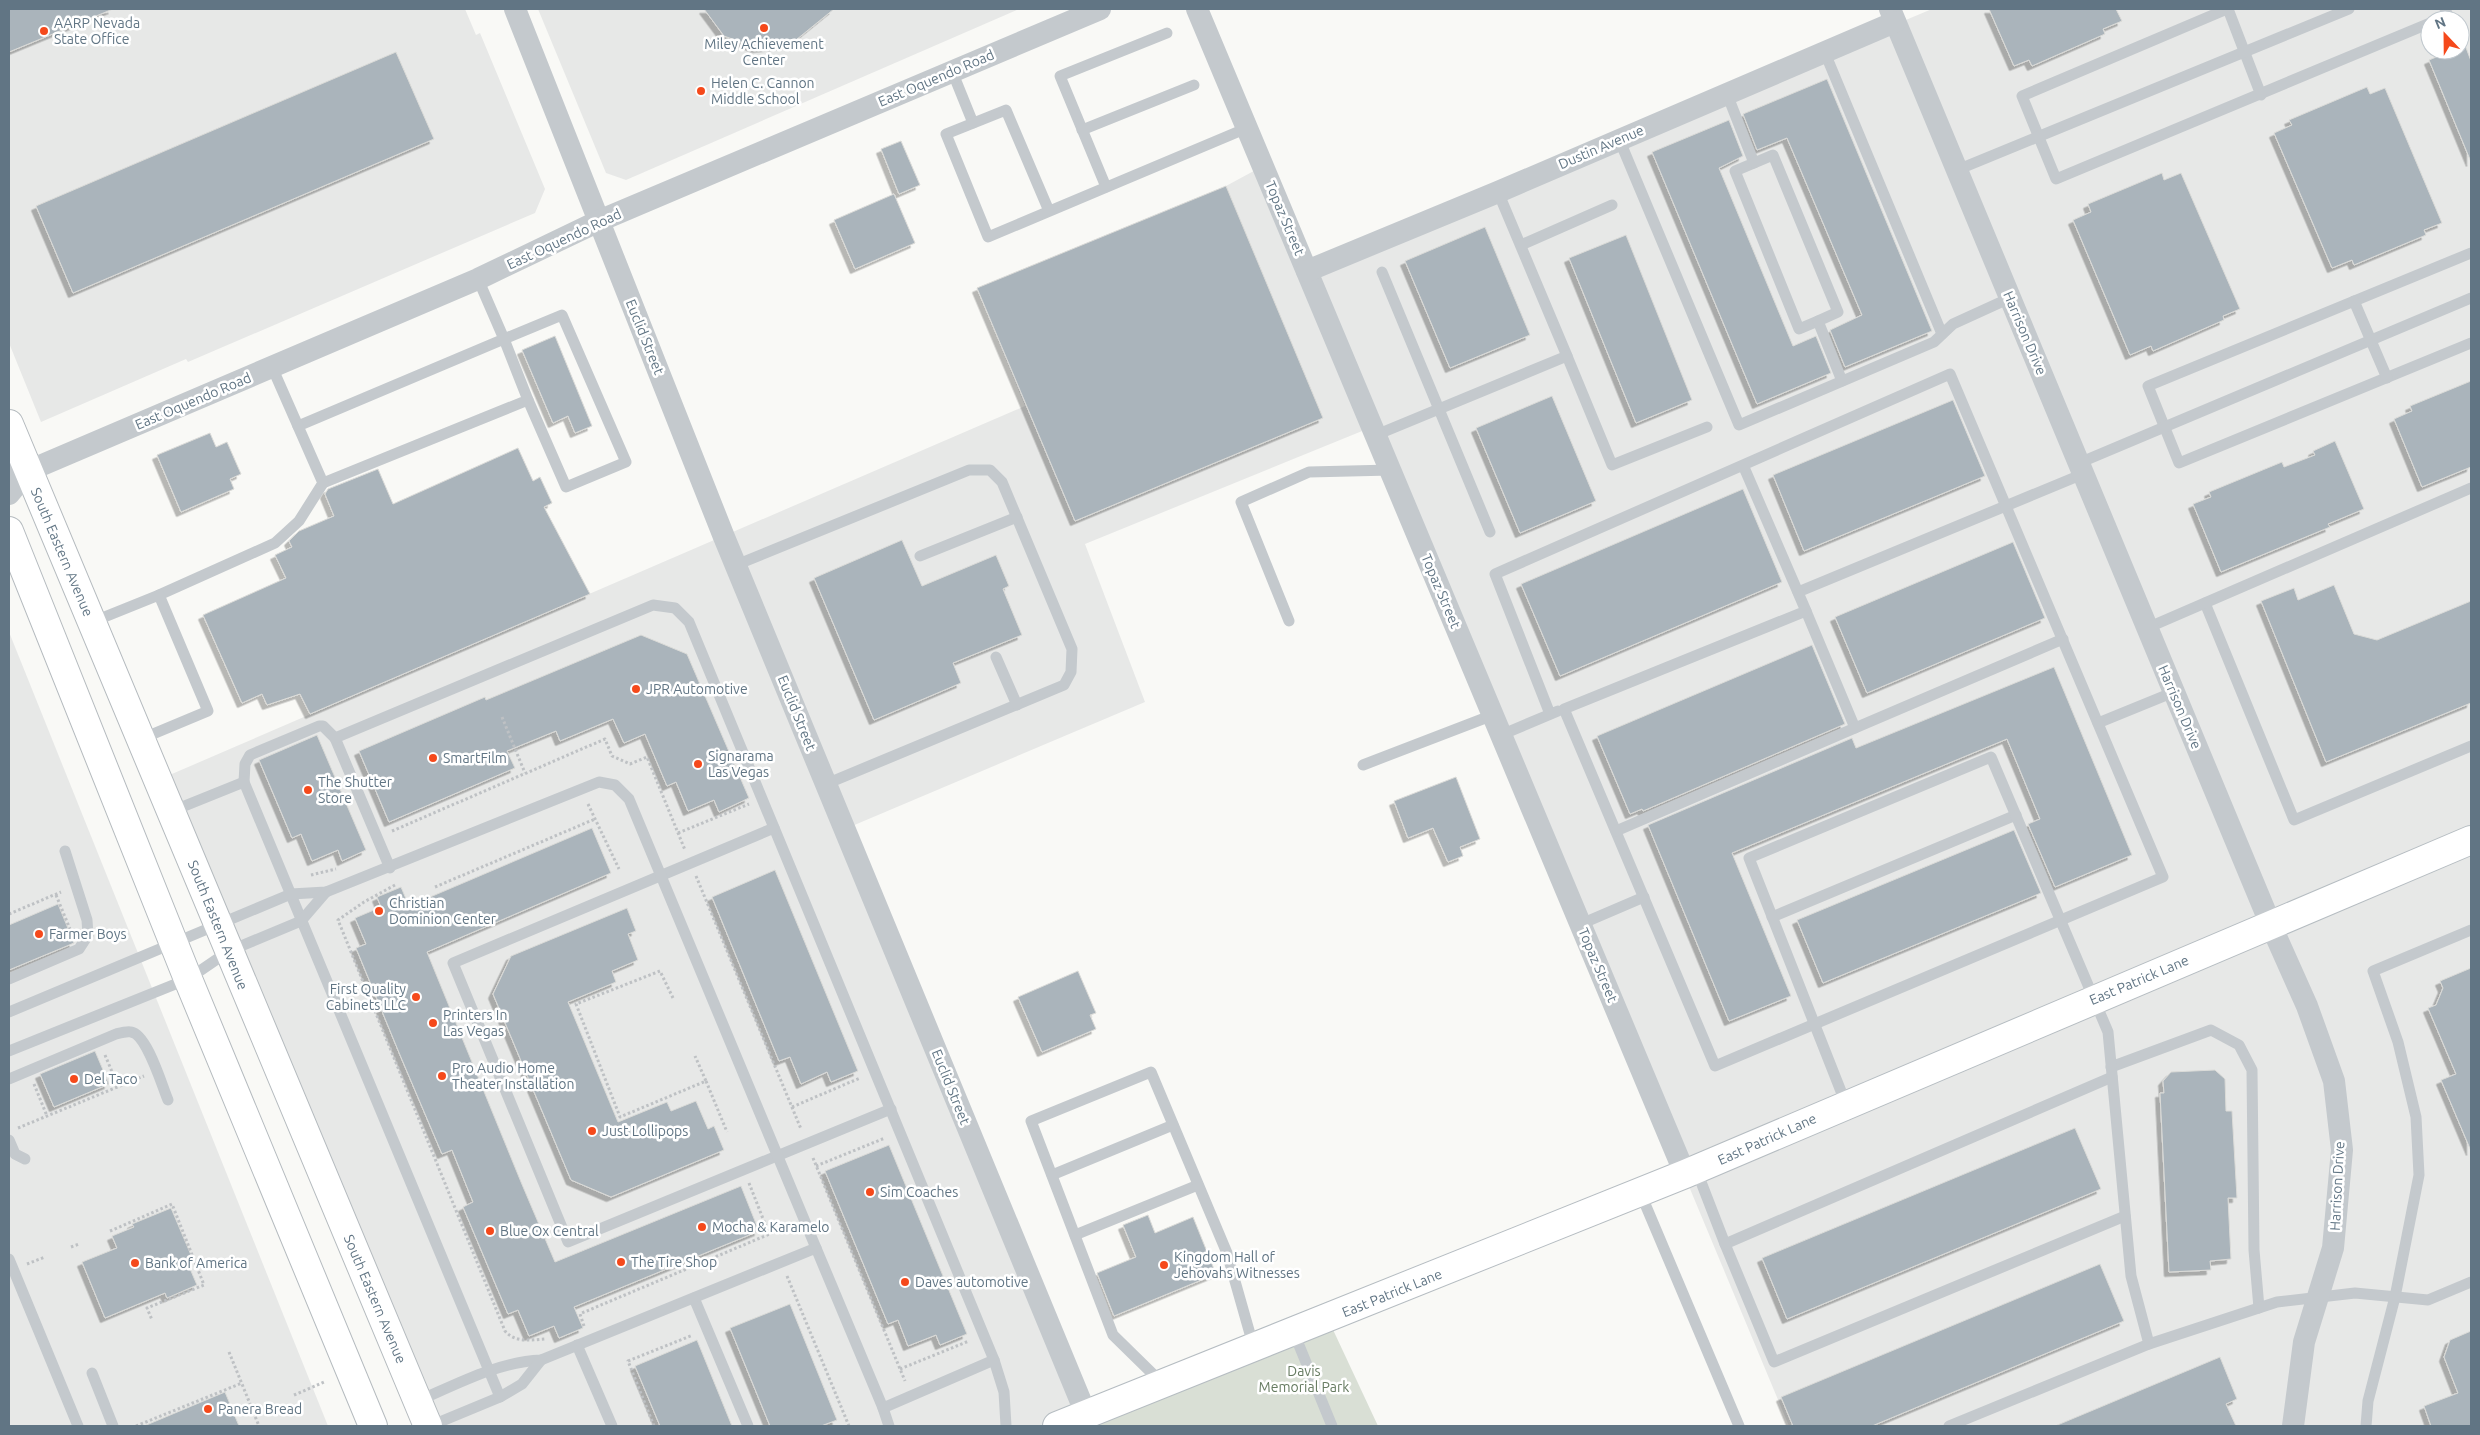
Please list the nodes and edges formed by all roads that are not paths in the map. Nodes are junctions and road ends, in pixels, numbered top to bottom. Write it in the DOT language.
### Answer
graph roads {
  1 [pos="515,9"];
  2 [pos="1100,9"];
  3 [pos="1197,9"];
  4 [pos="2228,9"];
  5 [pos="2349,9"];
  6 [pos="1893,15"];
  7 [pos="2420,27"];
  8 [pos="1167,33"];
  9 [pos="2245,52"];
  10 [pos="1825,53"];
  11 [pos="952,71"];
  12 [pos="1194,85"];
  13 [pos="1727,94"];
  14 [pos="2262,95"];
  15 [pos="973,123"];
  16 [pos="1247,128"];
  17 [pos="1082,130"];
  18 [pos="2039,136"];
  19 [pos="1619,139"];
  20 [pos="1754,162"];
  21 [pos="1957,170"];
  22 [pos="1106,188"];
  23 [pos="1498,192"];
  24 [pos="1612,205"];
  25 [pos="1049,211"];
  26 [pos="599,221"];
  27 [pos="1520,245"];
  28 [pos="2471,253"];
  29 [pos="1307,271"];
  30 [pos="1382,272"];
  31 [pos="478,279"];
  32 [pos="2010,298"];
  33 [pos="2471,298"];
  34 [pos="2354,301"];
  35 [pos="1818,321"];
  36 [pos="1942,334"];
  37 [pos="504,339"];
  38 [pos="2371,341"];
  39 [pos="2471,343"];
  40 [pos="1567,356"];
  41 [pos="272,367"];
  42 [pos="2386,378"];
  43 [pos="1842,381"];
  44 [pos="528,400"];
  45 [pos="1439,409"];
  46 [pos="9,424"];
  47 [pos="298,426"];
  48 [pos="1707,427"];
  49 [pos="2164,428"];
  50 [pos="1376,435"];
  51 [pos="1743,465"];
  52 [pos="2081,469"];
  53 [pos="1390,470"];
  54 [pos="18,472"];
  55 [pos="323,483"];
  56 [pos="2471,488"];
  57 [pos="9,494"];
  58 [pos="2006,506"];
  59 [pos="1017,517"];
  60 [pos="9,531"];
  61 [pos="1490,532"];
  62 [pos="920,556"];
  63 [pos="736,565"];
  64 [pos="1798,592"];
  65 [pos="159,595"];
  66 [pos="2205,603"];
  67 [pos="1806,611"];
  68 [pos="1289,621"];
  69 [pos="92,622"];
  70 [pos="2147,628"];
  71 [pos="2062,640"];
  72 [pos="996,656"];
  73 [pos="2174,692"];
  74 [pos="1017,705"];
  75 [pos="1564,709"];
  76 [pos="1550,714"];
  77 [pos="2098,724"];
  78 [pos="1497,725"];
  79 [pos="1855,728"];
  80 [pos="140,738"];
  81 [pos="335,738"];
  82 [pos="2471,746"];
  83 [pos="1363,765"];
  84 [pos="244,782"];
  85 [pos="826,784"];
  86 [pos="172,811"];
  87 [pos="2016,815"];
  88 [pos="774,828"];
  89 [pos="1616,831"];
  90 [pos="2471,840"];
  91 [pos="65,851"];
  92 [pos="390,868"];
  93 [pos="660,874"];
  94 [pos="326,892"];
  95 [pos="291,894"];
  96 [pos="1644,897"];
  97 [pos="1772,917"];
  98 [pos="2061,920"];
  99 [pos="301,921"];
  100 [pos="1581,924"];
  101 [pos="2270,924"];
  102 [pos="218,925"];
  103 [pos="2471,930"];
  104 [pos="174,944"];
  105 [pos="229,951"];
  106 [pos="9,979"];
  107 [pos="188,979"];
  108 [pos="2094,999"];
  109 [pos="9,1012"];
  110 [pos="1814,1024"];
  111 [pos="9,1051"];
  112 [pos="2112,1072"];
  113 [pos="9,1079"];
  114 [pos="168,1100"];
  115 [pos="1846,1104"];
  116 [pos="891,1109"];
  117 [pos="1173,1125"];
  118 [pos="10,1136"];
  119 [pos="778,1156"];
  120 [pos="24,1159"];
  121 [pos="1691,1172"];
  122 [pos="1052,1175"];
  123 [pos="1198,1184"];
  124 [pos="1640,1192"];
  125 [pos="2125,1216"];
  126 [pos="1075,1235"];
  127 [pos="1725,1244"];
  128 [pos="816,1248"];
  129 [pos="9,1259"];
  130 [pos="2471,1282"];
  131 [pos="2318,1296"];
  132 [pos="2395,1297"];
  133 [pos="694,1298"];
  134 [pos="2259,1308"];
  135 [pos="1294,1332"];
  136 [pos="2149,1344"];
  137 [pos="578,1345"];
  138 [pos="1254,1348"];
  139 [pos="541,1360"];
  140 [pos="994,1360"];
  141 [pos="490,1370"];
  142 [pos="92,1373"];
  143 [pos="1163,1384"];
  144 [pos="500,1397"];
  145 [pos="418,1400"];
  146 [pos="883,1408"];
  147 [pos="1092,1417"];
  148 [pos="78,1426"];
  149 [pos="113,1426"];
  150 [pos="374,1426"];
  151 [pos="429,1426"];
  152 [pos="612,1426"];
  153 [pos="748,1426"];
  154 [pos="889,1426"];
  155 [pos="1006,1426"];
  156 [pos="1057,1426"];
  157 [pos="1332,1426"];
  158 [pos="1739,1426"];
  159 [pos="1949,1426"];
  160 [pos="2293,1426"];
  161 [pos="2366,1426"];
  1 -- 26 [label="street, Euclid Street"];
  2 -- 11 [label="street, East Oquendo Road"];
  3 -- 16 [label="street, Topaz Street"];
  4 -- 9 [label="lane"];
  4 -- 18 [label="lane"];
  5 -- 9 [label="lane"];
  6 -- 10 [label="street, Dustin Avenue"];
  6 -- 21 [label="street, Harrison Drive"];
  7 -- 14 [label="lane"];
  8 -- 17 [label="lane"];
  9 -- 14 [label="lane"];
  9 -- 18 [label="lane"];
  10 -- 13 [label="street, Dustin Avenue"];
  10 -- 36 [label="lane"];
  11 -- 15 [label="lane"];
  11 -- 26 [label="street, East Oquendo Road"];
  12 -- 17 [label="lane"];
  13 -- 19 [label="street, Dustin Avenue"];
  13 -- 20 [label="lane"];
  14 -- 18 [label="lane"];
  15 -- 25 [label="lane"];
  15 -- 25 [label="lane"];
  16 -- 22 [label="lane"];
  16 -- 29 [label="street, Topaz Street"];
  17 -- 22 [label="lane"];
  18 -- 21 [label="lane"];
  19 -- 23 [label="street, Dustin Avenue"];
  19 -- 43 [label="lane"];
  20 -- 35 [label="lane"];
  20 -- 35 [label="lane"];
  21 -- 32 [label="street, Harrison Drive"];
  22 -- 25 [label="lane"];
  23 -- 27 [label="lane"];
  23 -- 29 [label="street, Dustin Avenue"];
  24 -- 27 [label="lane"];
  26 -- 31 [label="street, East Oquendo Road"];
  26 -- 63 [label="street, Euclid Street"];
  27 -- 40 [label="lane"];
  28 -- 34 [label="lane"];
  29 -- 50 [label="street, Topaz Street"];
  30 -- 45 [label="lane"];
  31 -- 37 [label="lane"];
  31 -- 41 [label="street, East Oquendo Road"];
  32 -- 36 [label="lane"];
  32 -- 52 [label="street, Harrison Drive"];
  33 -- 38 [label="lane"];
  34 -- 38 [label="lane"];
  34 -- 49 [label="lane"];
  35 -- 43 [label="lane"];
  36 -- 43 [label="lane"];
  37 -- 44 [label="lane"];
  37 -- 44 [label="lane"];
  37 -- 47 [label="lane"];
  38 -- 42 [label="lane"];
  38 -- 49 [label="lane"];
  39 -- 42 [label="lane"];
  40 -- 45 [label="lane"];
  40 -- 48 [label="lane"];
  41 -- 47 [label="lane"];
  41 -- 54 [label="street, East Oquendo Road"];
  42 -- 49 [label="lane"];
  44 -- 55 [label="lane"];
  45 -- 50 [label="lane"];
  45 -- 61 [label="lane"];
  46 -- 54 [label="main road, South Eastern Avenue"];
  47 -- 55 [label="lane"];
  49 -- 52 [label="lane"];
  50 -- 53 [label="street, Topaz Street"];
  51 -- 58 [label="lane"];
  51 -- 64 [label="lane"];
  51 -- 76 [label="lane"];
  52 -- 58 [label="lane"];
  52 -- 70 [label="street, Harrison Drive"];
  53 -- 68 [label="lane"];
  53 -- 78 [label="street, Topaz Street"];
  54 -- 57 [label="street, East Oquendo Road"];
  54 -- 69 [label="main road, South Eastern Avenue"];
  55 -- 65 [label="lane"];
  56 -- 66 [label="lane"];
  58 -- 64 [label="lane"];
  58 -- 71 [label="lane"];
  59 -- 62 [label="lane"];
  59 -- 63 [label="lane"];
  59 -- 74 [label="lane"];
  60 -- 104 [label="main road"];
  63 -- 85 [label="street, Euclid Street"];
  64 -- 67 [label="lane"];
  65 -- 69 [label="lane"];
  65 -- 80 [label="lane"];
  66 -- 70 [label="lane"];
  66 -- 82 [label="lane"];
  67 -- 75 [label="lane"];
  67 -- 79 [label="lane"];
  69 -- 80 [label="main road, South Eastern Avenue"];
  70 -- 73 [label="street, Harrison Drive"];
  71 -- 77 [label="lane"];
  71 -- 79 [label="lane"];
  72 -- 74 [label="lane"];
  73 -- 77 [label="lane"];
  73 -- 101 [label="street, Harrison Drive"];
  74 -- 85 [label="lane"];
  75 -- 76 [label="lane"];
  75 -- 89 [label="lane"];
  76 -- 78 [label="lane"];
  77 -- 98 [label="lane"];
  78 -- 83 [label="lane"];
  78 -- 100 [label="street, Topaz Street"];
  79 -- 89 [label="lane"];
  80 -- 86 [label="main road, South Eastern Avenue"];
  81 -- 84 [label="lane"];
  81 -- 88 [label="lane"];
  81 -- 92 [label="lane"];
  84 -- 86 [label="lane"];
  84 -- 95 [label="lane"];
  85 -- 147 [label="street, Euclid Street"];
  86 -- 102 [label="main road, South Eastern Avenue"];
  87 -- 97 [label="lane"];
  87 -- 97 [label="lane"];
  87 -- 98 [label="lane"];
  88 -- 93 [label="lane"];
  88 -- 116 [label="lane"];
  89 -- 96 [label="lane"];
  90 -- 101 [label="main road, East Patrick Lane"];
  91 -- 106 [label="lane"];
  92 -- 93 [label="lane"];
  92 -- 94 [label="lane"];
  93 -- 119 [label="lane"];
  93 -- 119 [label="lane"];
  94 -- 95 [label="lane"];
  94 -- 99 [label="lane"];
  95 -- 99 [label="lane"];
  95 -- 102 [label="lane"];
  96 -- 100 [label="lane"];
  96 -- 110 [label="lane"];
  97 -- 110 [label="lane"];
  98 -- 108 [label="lane"];
  98 -- 110 [label="lane"];
  99 -- 105 [label="lane"];
  99 -- 141 [label="lane"];
  100 -- 121 [label="street, Topaz Street"];
  101 -- 108 [label="main road, East Patrick Lane"];
  101 -- 131 [label="street, Harrison Drive"];
  102 -- 104 [label="lane"];
  102 -- 105 [label="main road, South Eastern Avenue"];
  103 -- 132 [label="lane"];
  104 -- 107 [label="main road"];
  104 -- 109 [label="lane"];
  105 -- 107 [label="lane"];
  105 -- 145 [label="main road, South Eastern Avenue"];
  107 -- 111 [label="lane"];
  107 -- 150 [label="main road"];
  108 -- 112 [label="lane"];
  108 -- 115 [label="main road, East Patrick Lane"];
  110 -- 115 [label="lane"];
  112 -- 125 [label="lane"];
  112 -- 127 [label="lane"];
  112 -- 134 [label="lane"];
  113 -- 114 [label="lane"];
  115 -- 121 [label="main road, East Patrick Lane"];
  116 -- 119 [label="lane"];
  116 -- 140 [label="lane"];
  117 -- 122 [label="lane"];
  117 -- 122 [label="lane"];
  117 -- 123 [label="lane"];
  118 -- 120 [label="lane"];
  119 -- 128 [label="lane"];
  121 -- 124 [label="main road, East Patrick Lane"];
  121 -- 127 [label="lane"];
  122 -- 126 [label="lane"];
  123 -- 126 [label="lane"];
  123 -- 138 [label="lane"];
  124 -- 135 [label="main road, East Patrick Lane"];
  124 -- 158 [label="lane"];
  125 -- 127 [label="lane"];
  125 -- 136 [label="lane"];
  126 -- 143 [label="lane"];
  128 -- 133 [label="lane"];
  128 -- 146 [label="lane"];
  129 -- 148 [label="lane"];
  130 -- 132 [label="lane"];
  131 -- 132 [label="lane"];
  131 -- 134 [label="lane"];
  131 -- 160 [label="street, Harrison Drive"];
  132 -- 161 [label="lane"];
  133 -- 137 [label="lane"];
  133 -- 153 [label="lane"];
  134 -- 136 [label="lane"];
  135 -- 138 [label="main road, East Patrick Lane"];
  135 -- 157 [label="lane"];
  136 -- 159 [label="lane"];
  137 -- 139 [label="lane"];
  137 -- 152 [label="lane"];
  138 -- 143 [label="main road, East Patrick Lane"];
  139 -- 141 [label="lane"];
  139 -- 144 [label="lane"];
  140 -- 146 [label="lane"];
  140 -- 155 [label="lane"];
  141 -- 144 [label="lane"];
  141 -- 145 [label="lane"];
  142 -- 149 [label="lane"];
  143 -- 147 [label="main road, East Patrick Lane"];
  144 -- 151 [label="lane"];
  145 -- 151 [label="main road, South Eastern Avenue"];
  146 -- 154 [label="lane"];
  147 -- 156 [label="main road, East Patrick Lane"];
}
